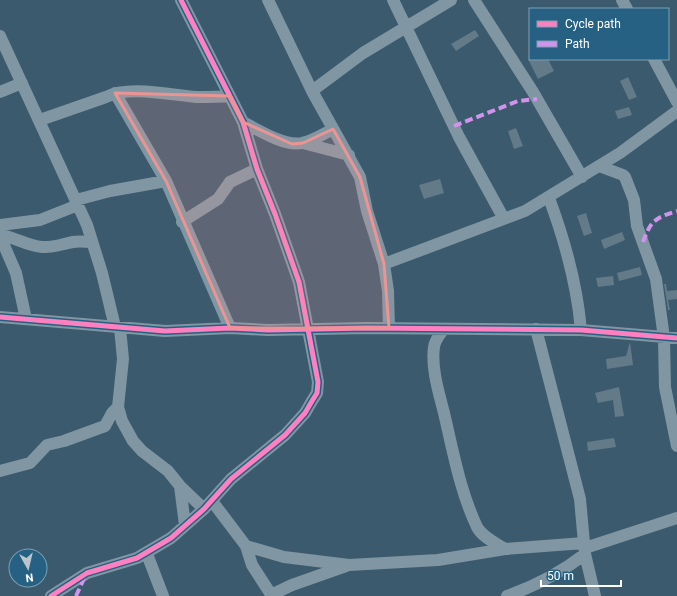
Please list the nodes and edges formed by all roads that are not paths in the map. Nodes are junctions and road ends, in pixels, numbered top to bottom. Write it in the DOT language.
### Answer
graph roads {
  1 [pos="181,0"];
  2 [pos="268,0"];
  3 [pos="393,0"];
  4 [pos="451,0"];
  5 [pos="474,0"];
  6 [pos="407,27"];
  7 [pos="0,36"];
  8 [pos="655,60"];
  9 [pos="22,82"];
  10 [pos="312,90"];
  11 [pos="0,92"];
  12 [pos="115,93"];
  13 [pos="230,96"];
  14 [pos="677,102"];
  15 [pos="677,110"];
  16 [pos="40,120"];
  17 [pos="243,122"];
  18 [pos="333,129"];
  19 [pos="303,143"];
  20 [pos="620,153"];
  21 [pos="349,155"];
  22 [pos="599,166"];
  23 [pos="257,169"];
  24 [pos="623,175"];
  25 [pos="582,177"];
  26 [pos="166,181"];
  27 [pos="548,198"];
  28 [pos="77,202"];
  29 [pos="504,219"];
  30 [pos="182,222"];
  31 [pos="0,225"];
  32 [pos="0,235"];
  33 [pos="92,242"];
  34 [pos="384,264"];
  35 [pos="0,317"];
  36 [pos="26,318"];
  37 [pos="117,327"];
  38 [pos="230,328"];
  39 [pos="307,328"];
  40 [pos="388,328"];
  41 [pos="444,329"];
  42 [pos="536,330"];
  43 [pos="581,330"];
  44 [pos="664,338"];
  45 [pos="677,338"];
  46 [pos="118,407"];
  47 [pos="677,446"];
  48 [pos="0,471"];
  49 [pos="180,486"];
  50 [pos="208,505"];
  51 [pos="677,518"];
  52 [pos="185,525"];
  53 [pos="246,546"];
  54 [pos="585,548"];
  55 [pos="505,549"];
  56 [pos="146,554"];
  57 [pos="350,565"];
  58 [pos="271,595"];
  59 [pos="51,596"];
  60 [pos="163,596"];
  61 [pos="507,596"];
  62 [pos="595,596"];
  1 -- 13 [label="street"];
  2 -- 10 [label="street"];
  3 -- 6 [label="street"];
  4 -- 6 [label="street"];
  5 -- 25 [label="street"];
  6 -- 10 [label="street"];
  6 -- 29 [label="street"];
  7 -- 9 [label="street"];
  8 -- 14 [label="street"];
  9 -- 11 [label="street"];
  9 -- 16 [label="street"];
  10 -- 18 [label="street"];
  12 -- 13 [label="street"];
  12 -- 16 [label="street"];
  12 -- 26 [label="street"];
  13 -- 17 [label="street"];
  15 -- 20 [label="street"];
  16 -- 28 [label="street"];
  17 -- 19 [label="street"];
  17 -- 23 [label="street"];
  18 -- 19 [label="street"];
  18 -- 21 [label="street"];
  19 -- 21 [label="street"];
  20 -- 22 [label="street"];
  20 -- 24 [label="street"];
  21 -- 34 [label="street"];
  22 -- 24 [label="street"];
  22 -- 25 [label="street"];
  23 -- 30 [label="street"];
  23 -- 39 [label="street"];
  24 -- 44 [label="street"];
  25 -- 27 [label="street"];
  26 -- 28 [label="street"];
  26 -- 30 [label="street"];
  27 -- 29 [label="street"];
  27 -- 43 [label="street"];
  28 -- 31 [label="street"];
  28 -- 33 [label="street"];
  29 -- 34 [label="street"];
  30 -- 38 [label="street"];
  32 -- 33 [label="street"];
  32 -- 36 [label="street"];
  33 -- 37 [label="street"];
  34 -- 40 [label="street"];
  35 -- 36 [label="street"];
  36 -- 37 [label="street"];
  37 -- 38 [label="street"];
  37 -- 46 [label="street"];
  38 -- 39 [label="street"];
  39 -- 40 [label="street"];
  39 -- 50 [label="street"];
  40 -- 41 [label="street"];
  41 -- 42 [label="street"];
  41 -- 55 [label="street"];
  42 -- 43 [label="street"];
  42 -- 54 [label="street"];
  43 -- 44 [label="street"];
  44 -- 45 [label="street"];
  44 -- 47 [label="street"];
  46 -- 48 [label="street"];
  46 -- 49 [label="street"];
  49 -- 50 [label="street"];
  49 -- 52 [label="street"];
  50 -- 52 [label="street"];
  50 -- 53 [label="street"];
  51 -- 54 [label="street"];
  52 -- 56 [label="street"];
  53 -- 57 [label="street"];
  53 -- 58 [label="street"];
  54 -- 55 [label="street"];
  54 -- 61 [label="street"];
  54 -- 62 [label="street"];
  55 -- 57 [label="street"];
  56 -- 59 [label="street"];
  56 -- 60 [label="street"];
  57 -- 58 [label="street"];
}
